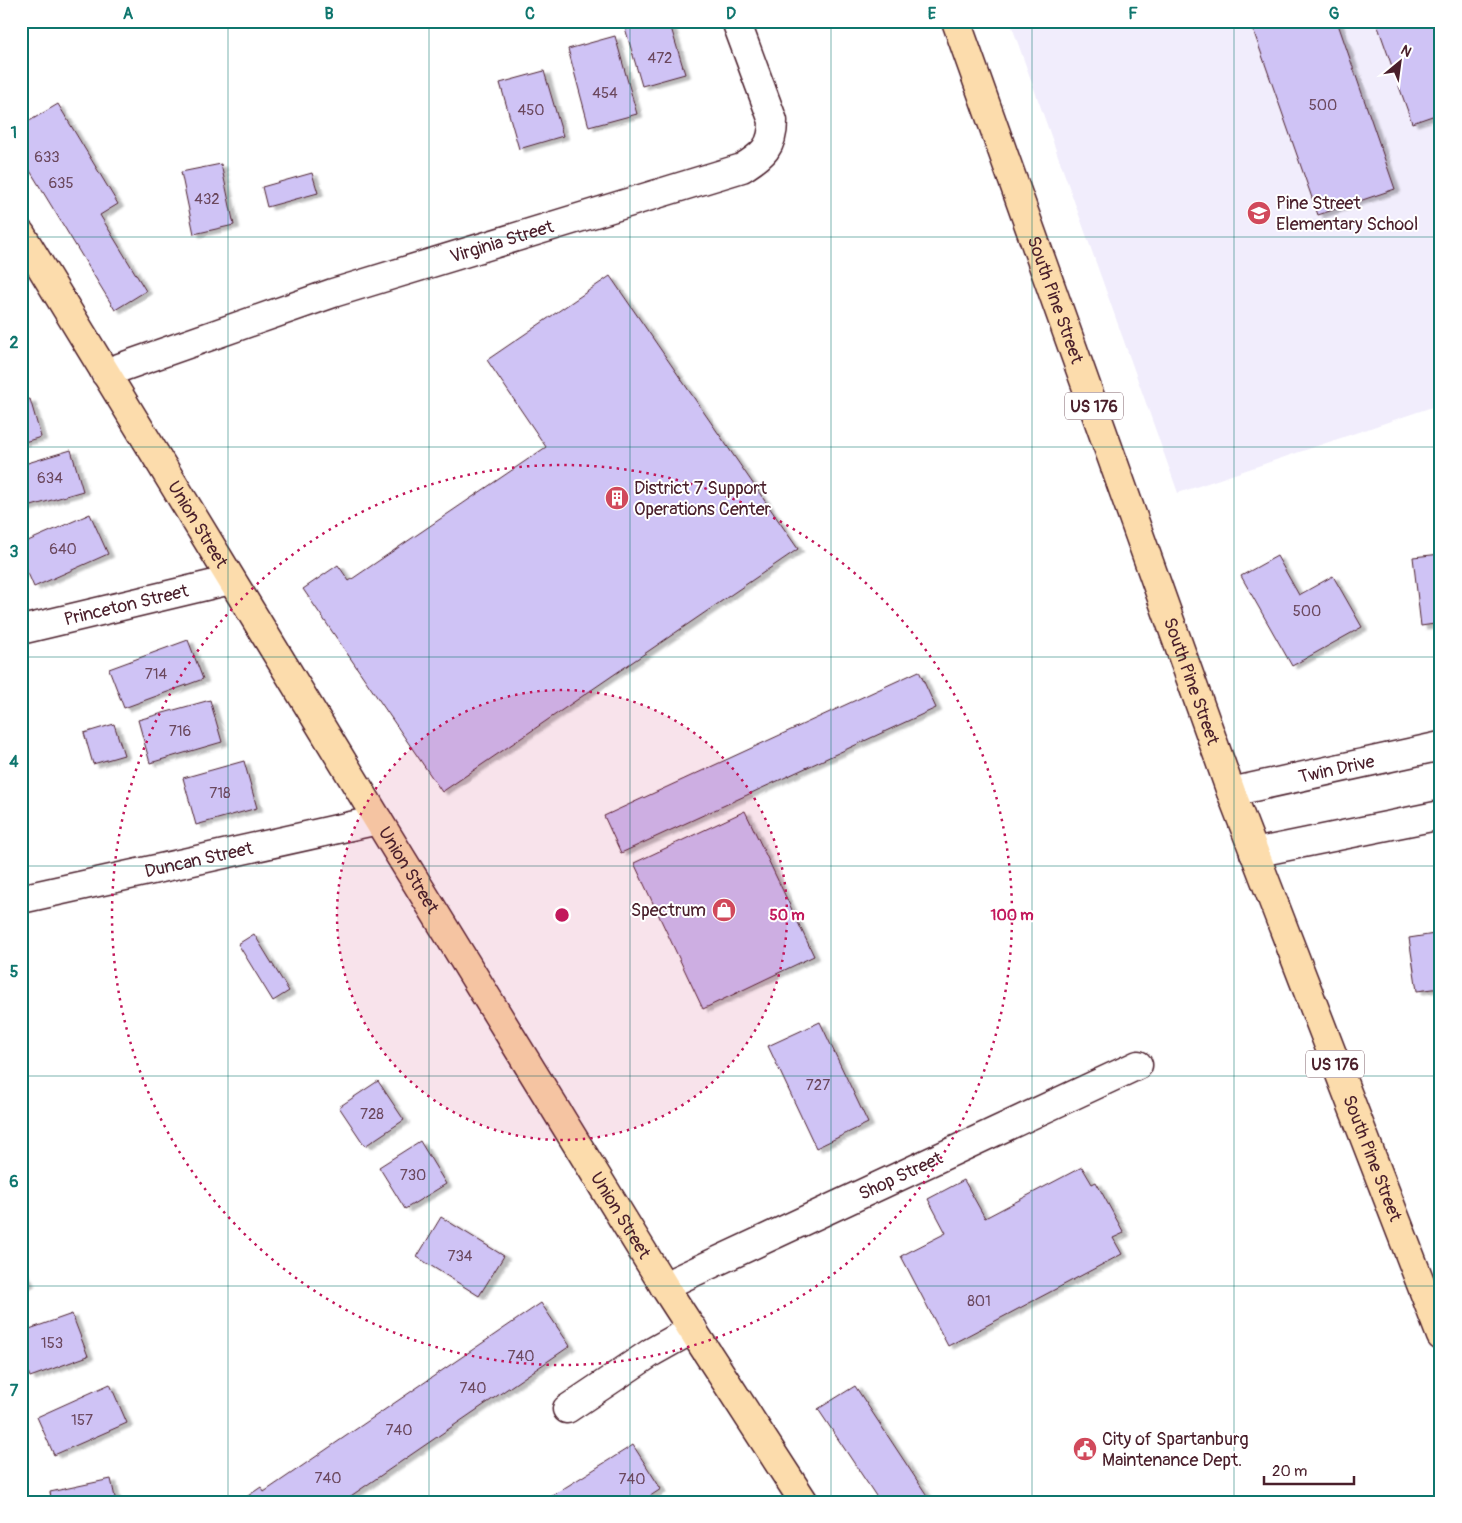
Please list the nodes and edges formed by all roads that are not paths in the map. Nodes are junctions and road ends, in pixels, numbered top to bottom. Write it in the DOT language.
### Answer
graph roads {
  1 [pos="736,21"];
  2 [pos="956,21"];
  3 [pos="21,234"];
  4 [pos="105,373"];
  5 [pos="231,580"];
  6 [pos="21,630"];
  7 [pos="1441,746"];
  8 [pos="1231,792"];
  9 [pos="1441,815"];
  10 [pos="378,820"];
  11 [pos="1254,853"];
  12 [pos="21,899"];
  13 [pos="1138,1065"];
  14 [pos="664,1286"];
  15 [pos="693,1329"];
  16 [pos="1441,1336"];
  17 [pos="567,1409"];
  18 [pos="804,1502"];
  1 -- 4 [label="street, Virginia Street"];
  2 -- 8 [label="main road, South Pine Street / US 176"];
  3 -- 4 [label="main road, Union Street"];
  4 -- 5 [label="main road, Union Street"];
  5 -- 6 [label="street, Princeton Street"];
  5 -- 10 [label="main road, Union Street"];
  7 -- 8 [label="street, Twin Drive"];
  8 -- 11 [label="main road, South Pine Street / US 176"];
  9 -- 11 [label="street"];
  10 -- 12 [label="street, Duncan Street"];
  10 -- 14 [label="main road, Union Street"];
  11 -- 16 [label="main road, South Pine Street / US 176"];
  13 -- 14 [label="street, Shop Street"];
  14 -- 15 [label="main road, Union Street"];
  15 -- 17 [label="street"];
  15 -- 18 [label="main road, Union Street"];
}
